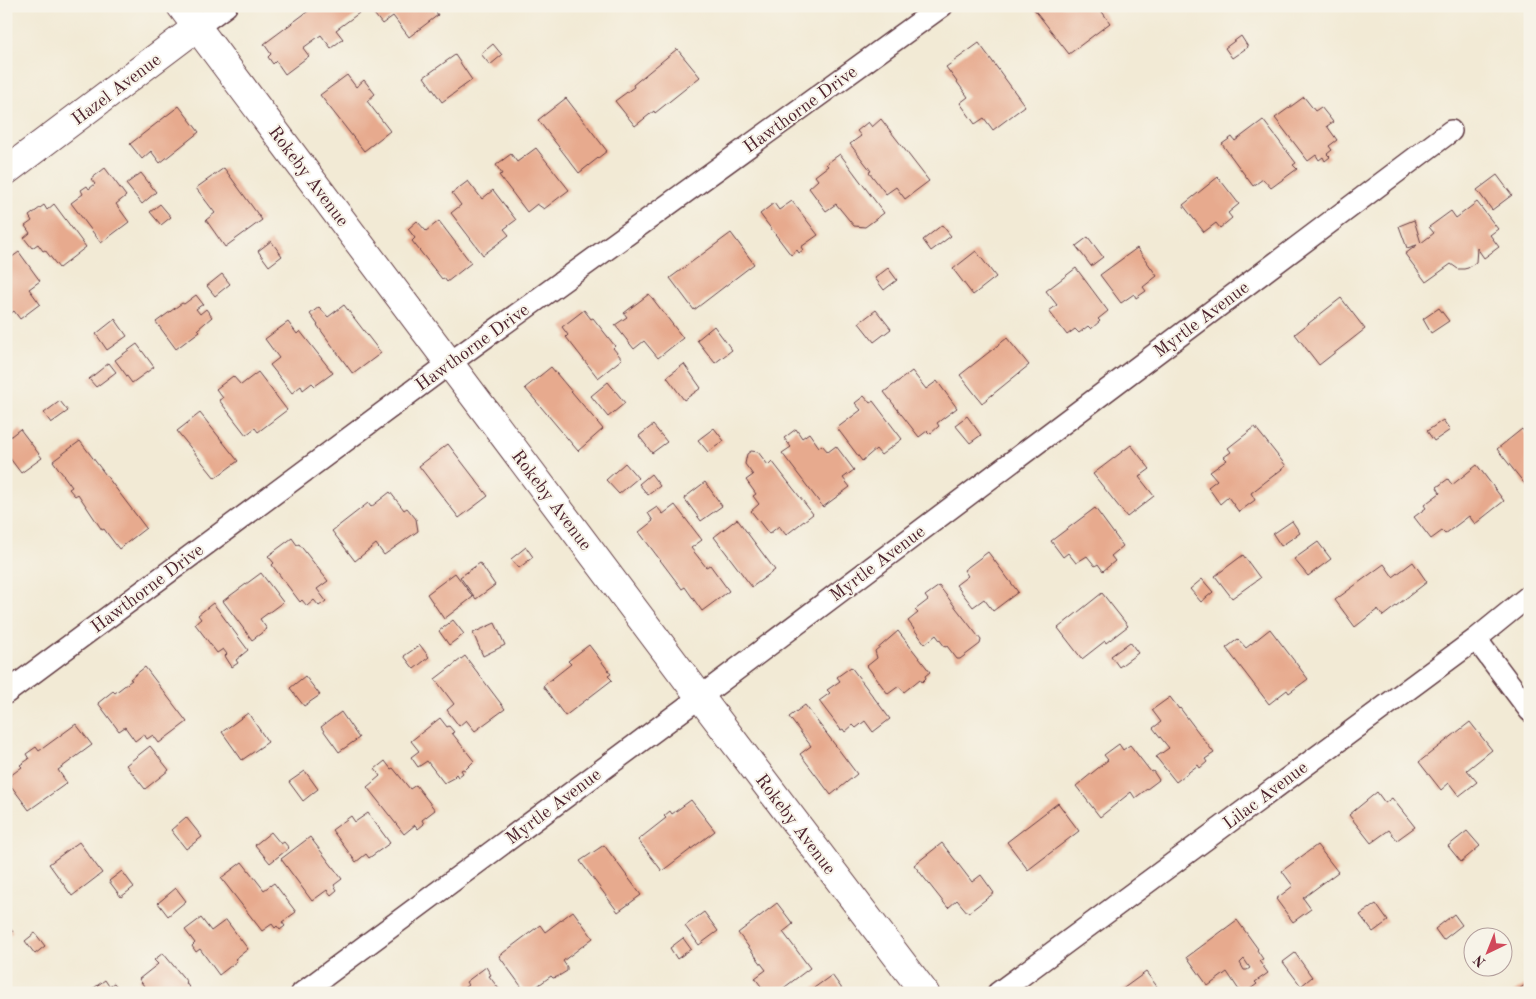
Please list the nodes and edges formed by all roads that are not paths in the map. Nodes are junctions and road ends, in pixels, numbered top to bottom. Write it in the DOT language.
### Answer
graph roads {
  1 [pos="226,6"];
  2 [pos="942,6"];
  3 [pos="189,17"];
  4 [pos="1450,131"];
  5 [pos="6,171"];
  6 [pos="450,362"];
  7 [pos="1530,595"];
  8 [pos="1476,639"];
  9 [pos="6,693"];
  10 [pos="700,698"];
  11 [pos="1530,711"];
  12 [pos="302,993"];
  13 [pos="925,993"];
  14 [pos="998,993"];
  1 -- 3 [label="street, Hazel Avenue"];
  2 -- 6 [label="street, Hawthorne Drive"];
  3 -- 5 [label="street, Hazel Avenue"];
  3 -- 6 [label="street, Rokeby Avenue"];
  4 -- 10 [label="street, Myrtle Avenue"];
  6 -- 9 [label="street, Hawthorne Drive"];
  6 -- 10 [label="street, Rokeby Avenue"];
  7 -- 8 [label="street, Lilac Avenue"];
  8 -- 11 [label="street"];
  8 -- 14 [label="street, Lilac Avenue"];
  10 -- 12 [label="street, Myrtle Avenue"];
  10 -- 13 [label="street, Rokeby Avenue"];
}
